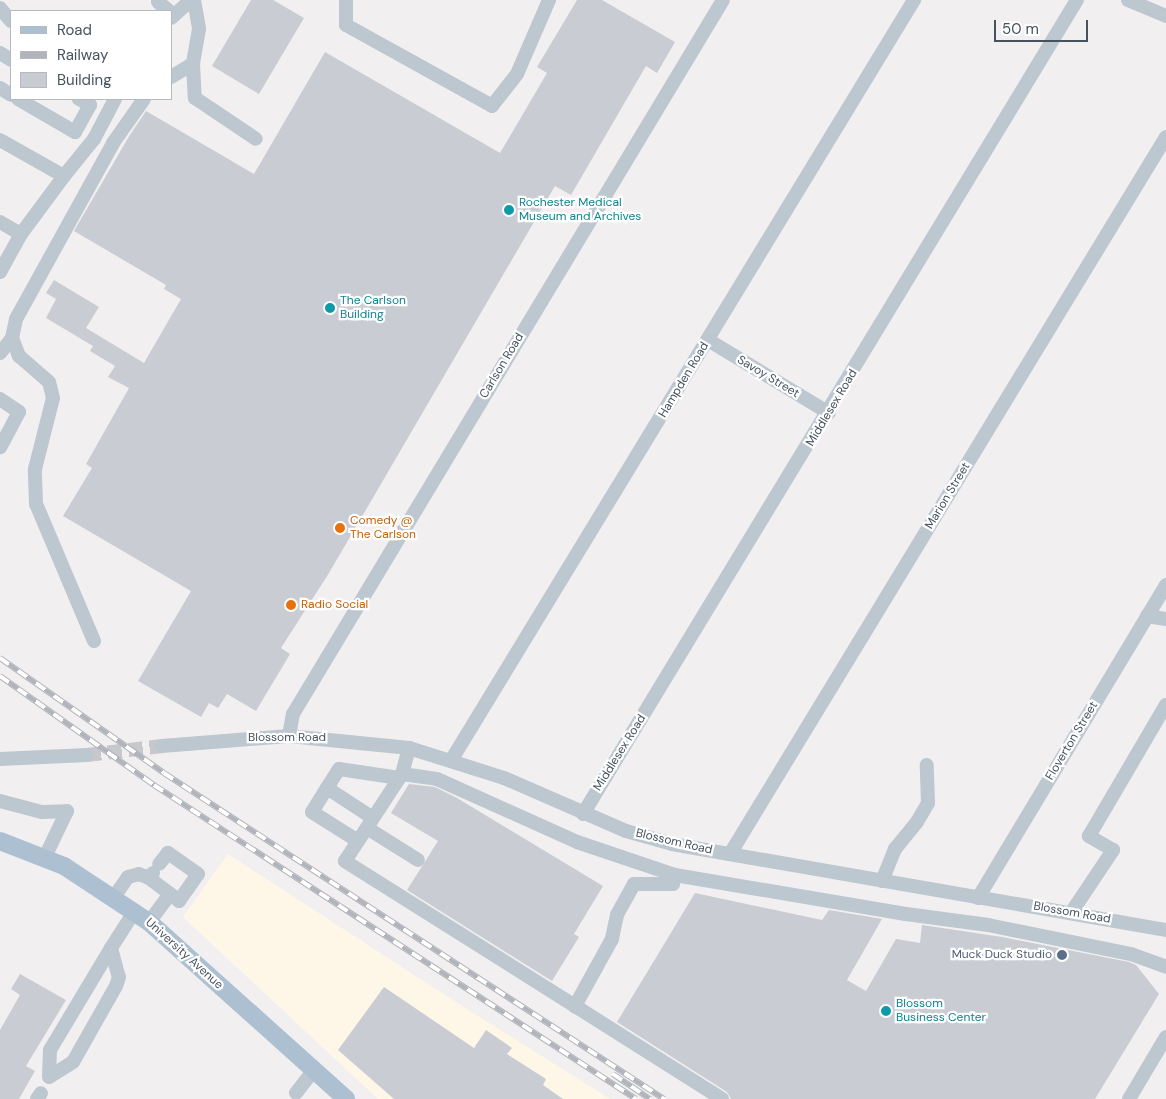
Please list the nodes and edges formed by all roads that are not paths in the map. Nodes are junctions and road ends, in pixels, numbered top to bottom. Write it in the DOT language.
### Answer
graph roads {
  1 [pos="192,0"];
  2 [pos="346,0"];
  3 [pos="549,0"];
  4 [pos="723,0"];
  5 [pos="914,0"];
  6 [pos="1076,0"];
  7 [pos="1134,0"];
  8 [pos="0,8"];
  9 [pos="172,13"];
  10 [pos="1166,16"];
  11 [pos="10,20"];
  12 [pos="193,64"];
  13 [pos="172,76"];
  14 [pos="20,100"];
  15 [pos="81,100"];
  16 [pos="114,100"];
  17 [pos="143,100"];
  18 [pos="1166,137"];
  19 [pos="256,138"];
  20 [pos="0,140"];
  21 [pos="64,176"];
  22 [pos="0,222"];
  23 [pos="21,234"];
  24 [pos="0,272"];
  25 [pos="12,338"];
  26 [pos="708,340"];
  27 [pos="0,353"];
  28 [pos="0,399"];
  29 [pos="829,413"];
  30 [pos="0,447"];
  31 [pos="1166,585"];
  32 [pos="1147,616"];
  33 [pos="1166,619"];
  34 [pos="94,641"];
  35 [pos="1166,705"];
  36 [pos="289,736"];
  37 [pos="162,746"];
  38 [pos="409,748"];
  39 [pos="87,755"];
  40 [pos="0,759"];
  41 [pos="452,759"];
  42 [pos="927,765"];
  43 [pos="400,776"];
  44 [pos="327,788"];
  45 [pos="0,801"];
  46 [pos="583,814"];
  47 [pos="370,823"];
  48 [pos="0,841"];
  49 [pos="358,841"];
  50 [pos="730,854"];
  51 [pos="45,857"];
  52 [pos="418,860"];
  53 [pos="154,872"];
  54 [pos="675,875"];
  55 [pos="882,881"];
  56 [pos="170,894"];
  57 [pos="114,897"];
  58 [pos="978,898"];
  59 [pos="134,912"];
  60 [pos="1071,913"];
  61 [pos="149,922"];
  62 [pos="1166,930"];
  63 [pos="111,948"];
  64 [pos="1166,967"];
  65 [pos="575,1006"];
  66 [pos="1166,1037"];
  67 [pos="314,1070"];
  68 [pos="296,1093"];
  69 [pos="345,1098"];
  70 [pos="722,1099"];
  71 [pos="1129,1099"];
  1 -- 9 [label="street"];
  1 -- 12 [label="street"];
  2 -- 3 [label="street"];
  4 -- 36 [label="street, Carlson Road"];
  5 -- 26 [label="street, Hampden Road"];
  6 -- 29 [label="street, Middlesex Road"];
  7 -- 10 [label="street"];
  8 -- 11 [label="street"];
  12 -- 13 [label="street"];
  12 -- 19 [label="street"];
  14 -- 15 [label="street"];
  16 -- 21 [label="street"];
  17 -- 25 [label="street"];
  18 -- 50 [label="street, Marion Street"];
  20 -- 21 [label="street"];
  21 -- 23 [label="street"];
  22 -- 23 [label="street"];
  23 -- 24 [label="street"];
  25 -- 27 [label="street"];
  25 -- 34 [label="street"];
  26 -- 29 [label="street, Savoy Street"];
  26 -- 41 [label="street, Hampden Road"];
  28 -- 30 [label="street"];
  29 -- 46 [label="street, Middlesex Road"];
  31 -- 32 [label="street, Floverton Street"];
  32 -- 33 [label="street"];
  32 -- 58 [label="street, Floverton Street"];
  35 -- 60 [label="street"];
  36 -- 37 [label="street, Blossom Road"];
  36 -- 38 [label="street, Blossom Road"];
  38 -- 41 [label="street, Blossom Road"];
  38 -- 43 [label="street"];
  39 -- 40 [label="street"];
  41 -- 46 [label="street, Blossom Road"];
  42 -- 55 [label="street"];
  43 -- 44 [label="street"];
  43 -- 47 [label="street"];
  43 -- 54 [label="street"];
  44 -- 47 [label="street"];
  44 -- 49 [label="street"];
  45 -- 51 [label="street"];
  46 -- 50 [label="street, Blossom Road"];
  47 -- 49 [label="street"];
  47 -- 52 [label="street"];
  48 -- 51 [label="main road, University Avenue"];
  49 -- 65 [label="street"];
  50 -- 55 [label="street, Blossom Road"];
  51 -- 57 [label="main road, University Avenue"];
  53 -- 56 [label="street"];
  53 -- 56 [label="street"];
  53 -- 57 [label="street"];
  54 -- 64 [label="street"];
  54 -- 65 [label="street"];
  55 -- 58 [label="street, Blossom Road"];
  56 -- 61 [label="street"];
  57 -- 59 [label="main road, University Avenue"];
  58 -- 60 [label="street, Blossom Road"];
  59 -- 61 [label="main road, University Avenue"];
  59 -- 63 [label="street"];
  60 -- 62 [label="street, Blossom Road"];
  61 -- 67 [label="main road, University Avenue"];
  63 -- 63 [label="street"];
  65 -- 70 [label="street"];
  66 -- 71 [label="street"];
  67 -- 68 [label="street"];
  67 -- 69 [label="main road, University Avenue"];
}
